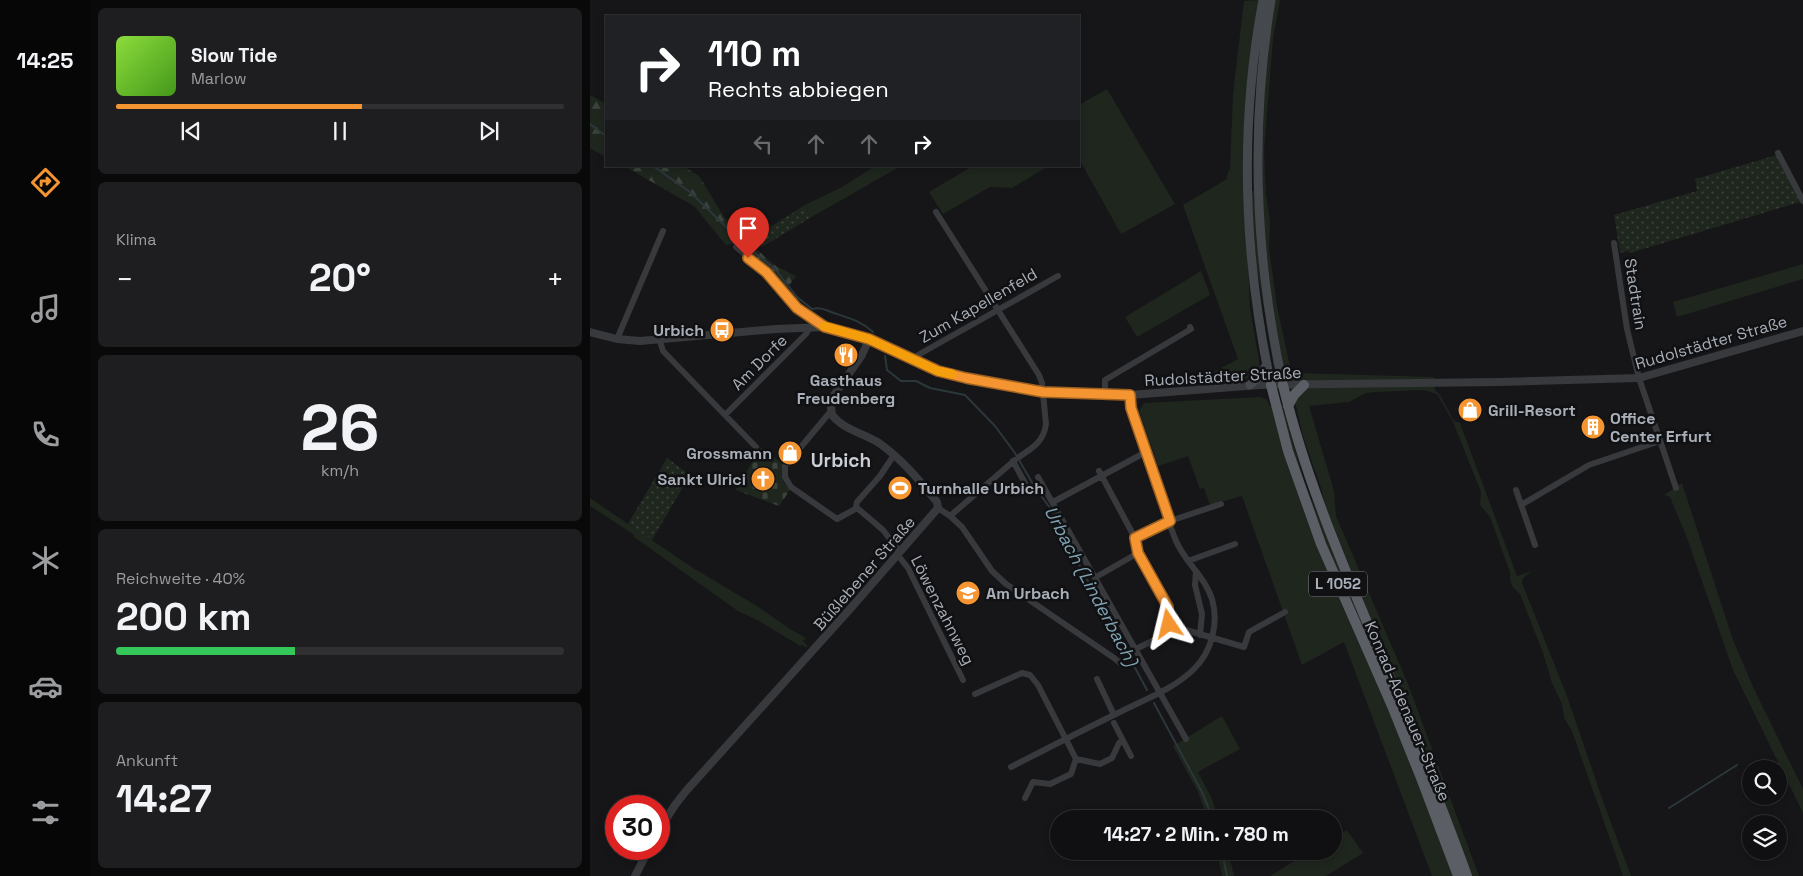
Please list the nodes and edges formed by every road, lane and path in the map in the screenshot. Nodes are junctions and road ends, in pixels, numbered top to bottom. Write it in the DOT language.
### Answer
graph roads {
  1 [pos="1263,0"];
  2 [pos="1272,0"];
  3 [pos="1778,153"];
  4 [pos="1803,202"];
  5 [pos="936,212"];
  6 [pos="663,230"];
  7 [pos="1614,243"];
  8 [pos="736,247"];
  9 [pos="1058,276"];
  10 [pos="997,309"];
  11 [pos="810,327"];
  12 [pos="825,327"];
  13 [pos="1190,327"];
  14 [pos="1803,331"];
  15 [pos="590,332"];
  16 [pos="617,339"];
  17 [pos="869,339"];
  18 [pos="660,341"];
  19 [pos="915,361"];
  20 [pos="1267,364"];
  21 [pos="1639,378"];
  22 [pos="1250,385"];
  23 [pos="1271,385"];
  24 [pos="1283,385"];
  25 [pos="1304,385"];
  26 [pos="1043,392"];
  27 [pos="1105,395"];
  28 [pos="1130,395"];
  29 [pos="1288,406"];
  30 [pos="831,411"];
  31 [pos="725,415"];
  32 [pos="1660,441"];
  33 [pos="756,447"];
  34 [pos="1146,452"];
  35 [pos="894,455"];
  36 [pos="1016,459"];
  37 [pos="1101,473"];
  38 [pos="1038,477"];
  39 [pos="1026,485"];
  40 [pos="1676,488"];
  41 [pos="1516,490"];
  42 [pos="1053,502"];
  43 [pos="1221,504"];
  44 [pos="1521,505"];
  45 [pos="857,508"];
  46 [pos="938,508"];
  47 [pos="950,516"];
  48 [pos="1170,521"];
  49 [pos="1135,538"];
  50 [pos="1235,544"];
  51 [pos="1535,545"];
  52 [pos="898,553"];
  53 [pos="1138,553"];
  54 [pos="1188,561"];
  55 [pos="1196,572"];
  56 [pos="1096,577"];
  57 [pos="1285,612"];
  58 [pos="1169,624"];
  59 [pos="1200,635"];
  60 [pos="1212,638"];
  61 [pos="1136,649"];
  62 [pos="1120,663"];
  63 [pos="1097,679"];
  64 [pos="963,680"];
  65 [pos="1160,692"];
  66 [pos="975,694"];
  67 [pos="1114,715"];
  68 [pos="1114,723"];
  69 [pos="1065,739"];
  70 [pos="1186,739"];
  71 [pos="1123,741"];
  72 [pos="1130,756"];
  73 [pos="1076,759"];
  74 [pos="1011,767"];
  75 [pos="1025,798"];
  76 [pos="670,812"];
  77 [pos="643,860"];
  78 [pos="635,876"];
  79 [pos="1458,876"];
  80 [pos="1467,876"];
  1 -- 20 [label="main road, Konrad-Adenauer-Straße / L 1052"];
  2 -- 24 [label="main road, Konrad-Adenauer-Straße / L 1052"];
  3 -- 4 [label="street"];
  5 -- 10 [label="street"];
  6 -- 16 [label="street"];
  7 -- 21 [label="street, Stadtrain"];
  8 -- 12 [label="street"];
  9 -- 10 [label="street, Zum Kapellenfeld"];
  10 -- 19 [label="street, Zum Kapellenfeld"];
  10 -- 26 [label="street"];
  11 -- 12 [label="street, Rudolstädter Straße"];
  11 -- 18 [label="street, Rudolstädter Straße"];
  11 -- 31 [label="street, Am Dorfe"];
  12 -- 17 [label="street, Rudolstädter Straße"];
  13 -- 27 [label="street"];
  14 -- 21 [label="street, Rudolstädter Straße"];
  15 -- 16 [label="street, Rudolstädter Straße"];
  16 -- 18 [label="street, Rudolstädter Straße"];
  17 -- 19 [label="street, Rudolstädter Straße"];
  17 -- 30 [label="street"];
  18 -- 31 [label="street"];
  19 -- 26 [label="street, Rudolstädter Straße"];
  20 -- 22 [label="main road"];
  20 -- 23 [label="main road, Konrad-Adenauer-Straße / L 1052"];
  21 -- 25 [label="street, Rudolstädter Straße"];
  21 -- 32 [label="street, Stadtrain"];
  22 -- 23 [label="street, Rudolstädter Straße"];
  22 -- 28 [label="street, Rudolstädter Straße"];
  23 -- 24 [label="street, Rudolstädter Straße"];
  23 -- 79 [label="highway, Konrad-Adenauer-Straße / L 1052"];
  24 -- 25 [label="street, Rudolstädter Straße"];
  24 -- 29 [label="highway, Konrad-Adenauer-Straße / L 1052"];
  25 -- 29 [label="highway"];
  26 -- 27 [label="street, Rudolstädter Straße"];
  26 -- 36 [label="street"];
  27 -- 28 [label="street, Rudolstädter Straße"];
  28 -- 34 [label="street"];
  29 -- 80 [label="highway, Konrad-Adenauer-Straße / L 1052"];
  30 -- 35 [label="street"];
  30 -- 45 [label="street"];
  31 -- 33 [label="street"];
  32 -- 40 [label="street, Stadtrain"];
  32 -- 44 [label="street"];
  34 -- 37 [label="street"];
  34 -- 48 [label="street"];
  35 -- 45 [label="street"];
  35 -- 46 [label="street"];
  36 -- 39 [label="street"];
  36 -- 47 [label="street"];
  37 -- 42 [label="street"];
  37 -- 49 [label="street"];
  38 -- 42 [label="street"];
  41 -- 44 [label="street"];
  42 -- 56 [label="street"];
  43 -- 48 [label="street"];
  44 -- 51 [label="street"];
  45 -- 52 [label="street, Löwenzahnweg"];
  46 -- 47 [label="street"];
  46 -- 52 [label="street, Büßlebener Straße"];
  47 -- 62 [label="street"];
  48 -- 49 [label="street"];
  48 -- 54 [label="street"];
  49 -- 53 [label="street"];
  50 -- 54 [label="street"];
  52 -- 64 [label="street, Löwenzahnweg"];
  52 -- 76 [label="street, Büßlebener Straße"];
  53 -- 56 [label="street"];
  53 -- 58 [label="street"];
  54 -- 55 [label="street"];
  55 -- 59 [label="street"];
  55 -- 60 [label="street"];
  56 -- 61 [label="street"];
  57 -- 60 [label="street"];
  58 -- 59 [label="street"];
  58 -- 61 [label="street"];
  59 -- 60 [label="street"];
  60 -- 65 [label="street"];
  61 -- 65 [label="street"];
  63 -- 67 [label="street"];
  65 -- 67 [label="street"];
  65 -- 70 [label="street"];
  66 -- 69 [label="street"];
  67 -- 69 [label="street"];
  68 -- 71 [label="street"];
  69 -- 73 [label="street"];
  69 -- 74 [label="street"];
  71 -- 72 [label="street"];
  71 -- 73 [label="street"];
  73 -- 75 [label="street"];
  77 -- 78 [label="street"];
}
